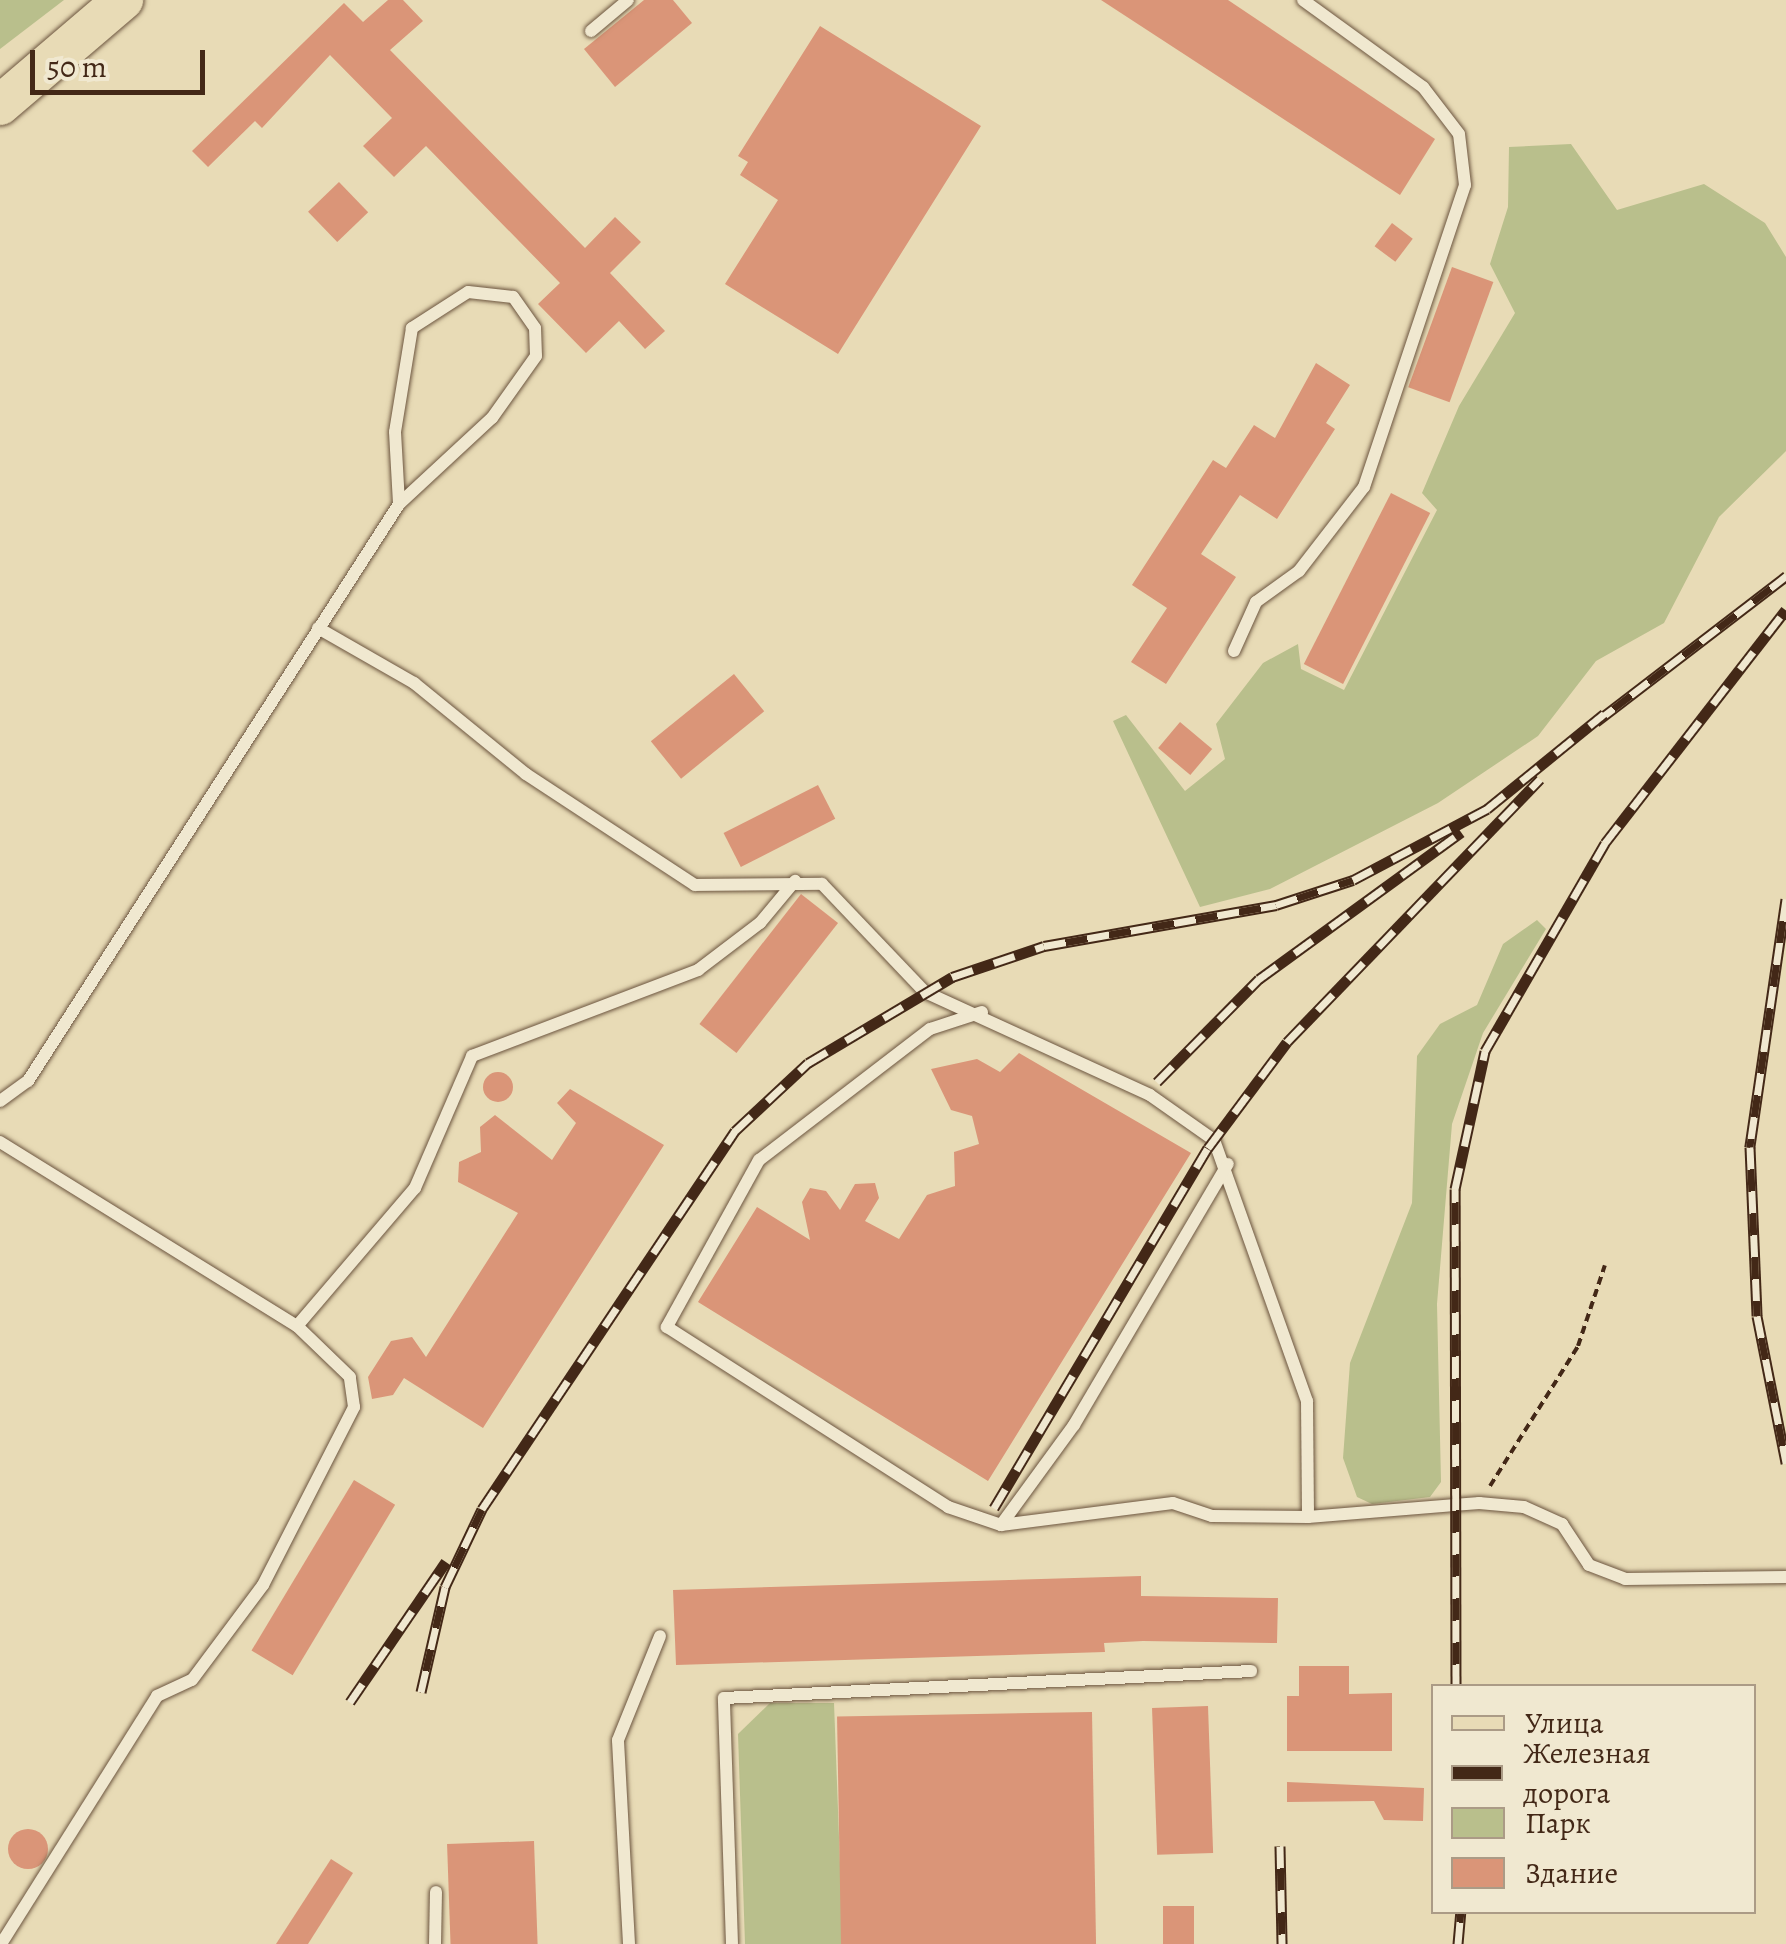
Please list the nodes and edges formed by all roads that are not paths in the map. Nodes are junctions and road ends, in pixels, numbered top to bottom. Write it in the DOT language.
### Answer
graph roads {
  1 [pos="123,0"];
  2 [pos="628,0"];
  3 [pos="1303,0"];
  4 [pos="591,32"];
  5 [pos="0,105"];
  6 [pos="399,504"];
  7 [pos="318,628"];
  8 [pos="1234,651"];
  9 [pos="795,881"];
  10 [pos="982,1012"];
  11 [pos="0,1102"];
  12 [pos="0,1142"];
  13 [pos="1228,1164"];
  14 [pos="297,1326"];
  15 [pos="1308,1517"];
  16 [pos="1001,1525"];
  17 [pos="1786,1577"];
  18 [pos="660,1636"];
  19 [pos="1250,1671"];
  20 [pos="436,1892"];
  21 [pos="1,1944"];
  22 [pos="435,1944"];
  23 [pos="630,1944"];
  24 [pos="732,1944"];
  1 -- 5 [label="main road"];
  2 -- 4 [label="lane"];
  3 -- 8 [label="lane"];
  6 -- 6 [label="lane"];
  6 -- 7 [label="lane"];
  7 -- 9 [label="lane"];
  7 -- 11 [label="lane"];
  9 -- 10 [label="lane"];
  9 -- 14 [label="lane"];
  10 -- 13 [label="lane"];
  10 -- 16 [label="lane"];
  12 -- 14 [label="lane"];
  13 -- 15 [label="lane"];
  13 -- 16 [label="lane"];
  14 -- 21 [label="lane"];
  15 -- 16 [label="lane"];
  15 -- 17 [label="lane"];
  18 -- 23 [label="lane"];
  19 -- 24 [label="lane"];
  20 -- 22 [label="lane"];
}
